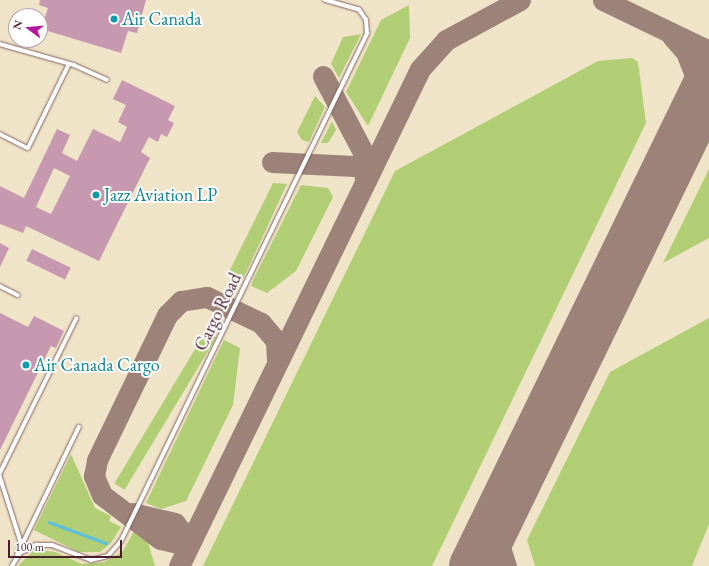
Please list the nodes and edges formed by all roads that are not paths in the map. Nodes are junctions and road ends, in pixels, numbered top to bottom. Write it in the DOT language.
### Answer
graph roads {
  1 [pos="325,0"];
  2 [pos="0,44"];
  3 [pos="69,64"];
  4 [pos="107,80"];
  5 [pos="0,134"];
  6 [pos="0,286"];
  7 [pos="18,294"];
  8 [pos="76,319"];
  9 [pos="79,427"];
  10 [pos="0,475"];
  11 [pos="22,545"];
  12 [pos="14,561"];
  13 [pos="12,566"];
  1 -- 12 [label="lane, Cargo Road"];
  2 -- 3 [label="lane"];
  3 -- 4 [label="lane"];
  3 -- 5 [label="lane"];
  6 -- 7 [label="lane"];
  8 -- 10 [label="lane"];
  9 -- 11 [label="lane"];
  10 -- 11 [label="lane"];
  11 -- 12 [label="lane"];
  12 -- 13 [label="lane, Cargo Road"];
}
